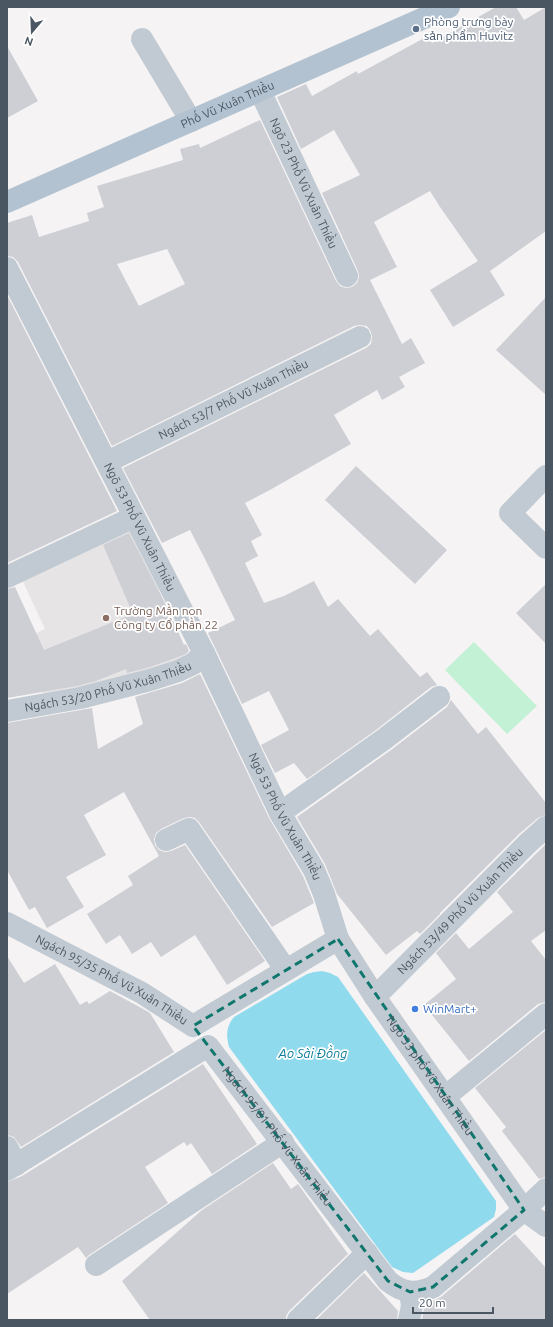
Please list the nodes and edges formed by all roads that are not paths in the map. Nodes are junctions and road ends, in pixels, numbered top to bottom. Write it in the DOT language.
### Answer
graph roads {
  1 [pos="449,7"];
  2 [pos="142,38"];
  3 [pos="260,91"];
  4 [pos="191,121"];
  5 [pos="7,202"];
  6 [pos="7,268"];
  7 [pos="347,276"];
  8 [pos="360,337"];
  9 [pos="107,462"];
  10 [pos="546,476"];
  11 [pos="134,517"];
  12 [pos="546,548"];
  13 [pos="7,577"];
  14 [pos="204,654"];
  15 [pos="438,698"];
  16 [pos="7,711"];
  17 [pos="280,813"];
  18 [pos="546,827"];
  19 [pos="166,840"];
  20 [pos="7,923"];
  21 [pos="338,939"];
  22 [pos="286,970"];
  23 [pos="375,997"];
  24 [pos="546,1014"];
  25 [pos="193,1026"];
  26 [pos="208,1046"];
  27 [pos="445,1097"];
  28 [pos="283,1142"];
  29 [pos="10,1161"];
  30 [pos="546,1189"];
  31 [pos="524,1210"];
  32 [pos="546,1226"];
  33 [pos="367,1253"];
  34 [pos="96,1265"];
  35 [pos="410,1292"];
  36 [pos="298,1320"];
  37 [pos="409,1320"];
  1 -- 3 [label="main road, Phố Vũ Xuân Thiều"];
  2 -- 4 [label="street"];
  3 -- 4 [label="main road, Phố Vũ Xuân Thiều"];
  3 -- 7 [label="street, Ngõ 23 Phố Vũ Xuân Thiều"];
  4 -- 5 [label="main road, Phố Vũ Xuân Thiều"];
  6 -- 9 [label="street, Ngõ 53 Phố Vũ Xuân Thiều"];
  8 -- 9 [label="street, Ngách 53/7 Phố Vũ Xuân Thiều"];
  9 -- 11 [label="street, Ngõ 53 Phố Vũ Xuân Thiều"];
  10 -- 12 [label="street"];
  11 -- 13 [label="street"];
  11 -- 14 [label="street, Ngõ 53 Phố Vũ Xuân Thiều"];
  14 -- 16 [label="street, Ngách 53/20 Phố Vũ Xuân Thiều"];
  14 -- 17 [label="street, Ngõ 53 Phố Vũ Xuân Thiều"];
  15 -- 17 [label="street"];
  17 -- 21 [label="street, Ngõ 53 Phố Vũ Xuân Thiều"];
  18 -- 23 [label="street, Ngách 53/49 Phố Vũ Xuân Thiều"];
  19 -- 22 [label="street"];
  20 -- 25 [label="street, Ngách 95/35 Phố Vũ Xuân Thiều"];
  21 -- 22 [label="street, Ngách 95/35 Phố Vũ Xuân Thiều"];
  21 -- 23 [label="street, Ngõ 53 phố Vũ Xuân Thiều"];
  22 -- 25 [label="street, Ngách 95/35 Phố Vũ Xuân Thiều"];
  23 -- 27 [label="street, Ngõ 53 phố Vũ Xuân Thiều"];
  24 -- 27 [label="street"];
  25 -- 26 [label="street, Ngách 95/81 Phố Vũ Xuân Thiều"];
  26 -- 28 [label="street, Ngách 95/81 Phố Vũ Xuân Thiều"];
  26 -- 29 [label="street"];
  27 -- 31 [label="street, Ngõ 53 phố Vũ Xuân Thiều"];
  28 -- 33 [label="street, Ngách 95/81 Phố Vũ Xuân Thiều"];
  28 -- 34 [label="street"];
  30 -- 31 [label="street"];
  31 -- 32 [label="street, Ngõ 53 phố Vũ Xuân Thiều"];
  31 -- 35 [label="street"];
  33 -- 35 [label="street, Ngách 95/81 Phố Vũ Xuân Thiều"];
  33 -- 36 [label="street"];
  35 -- 37 [label="street"];
}
